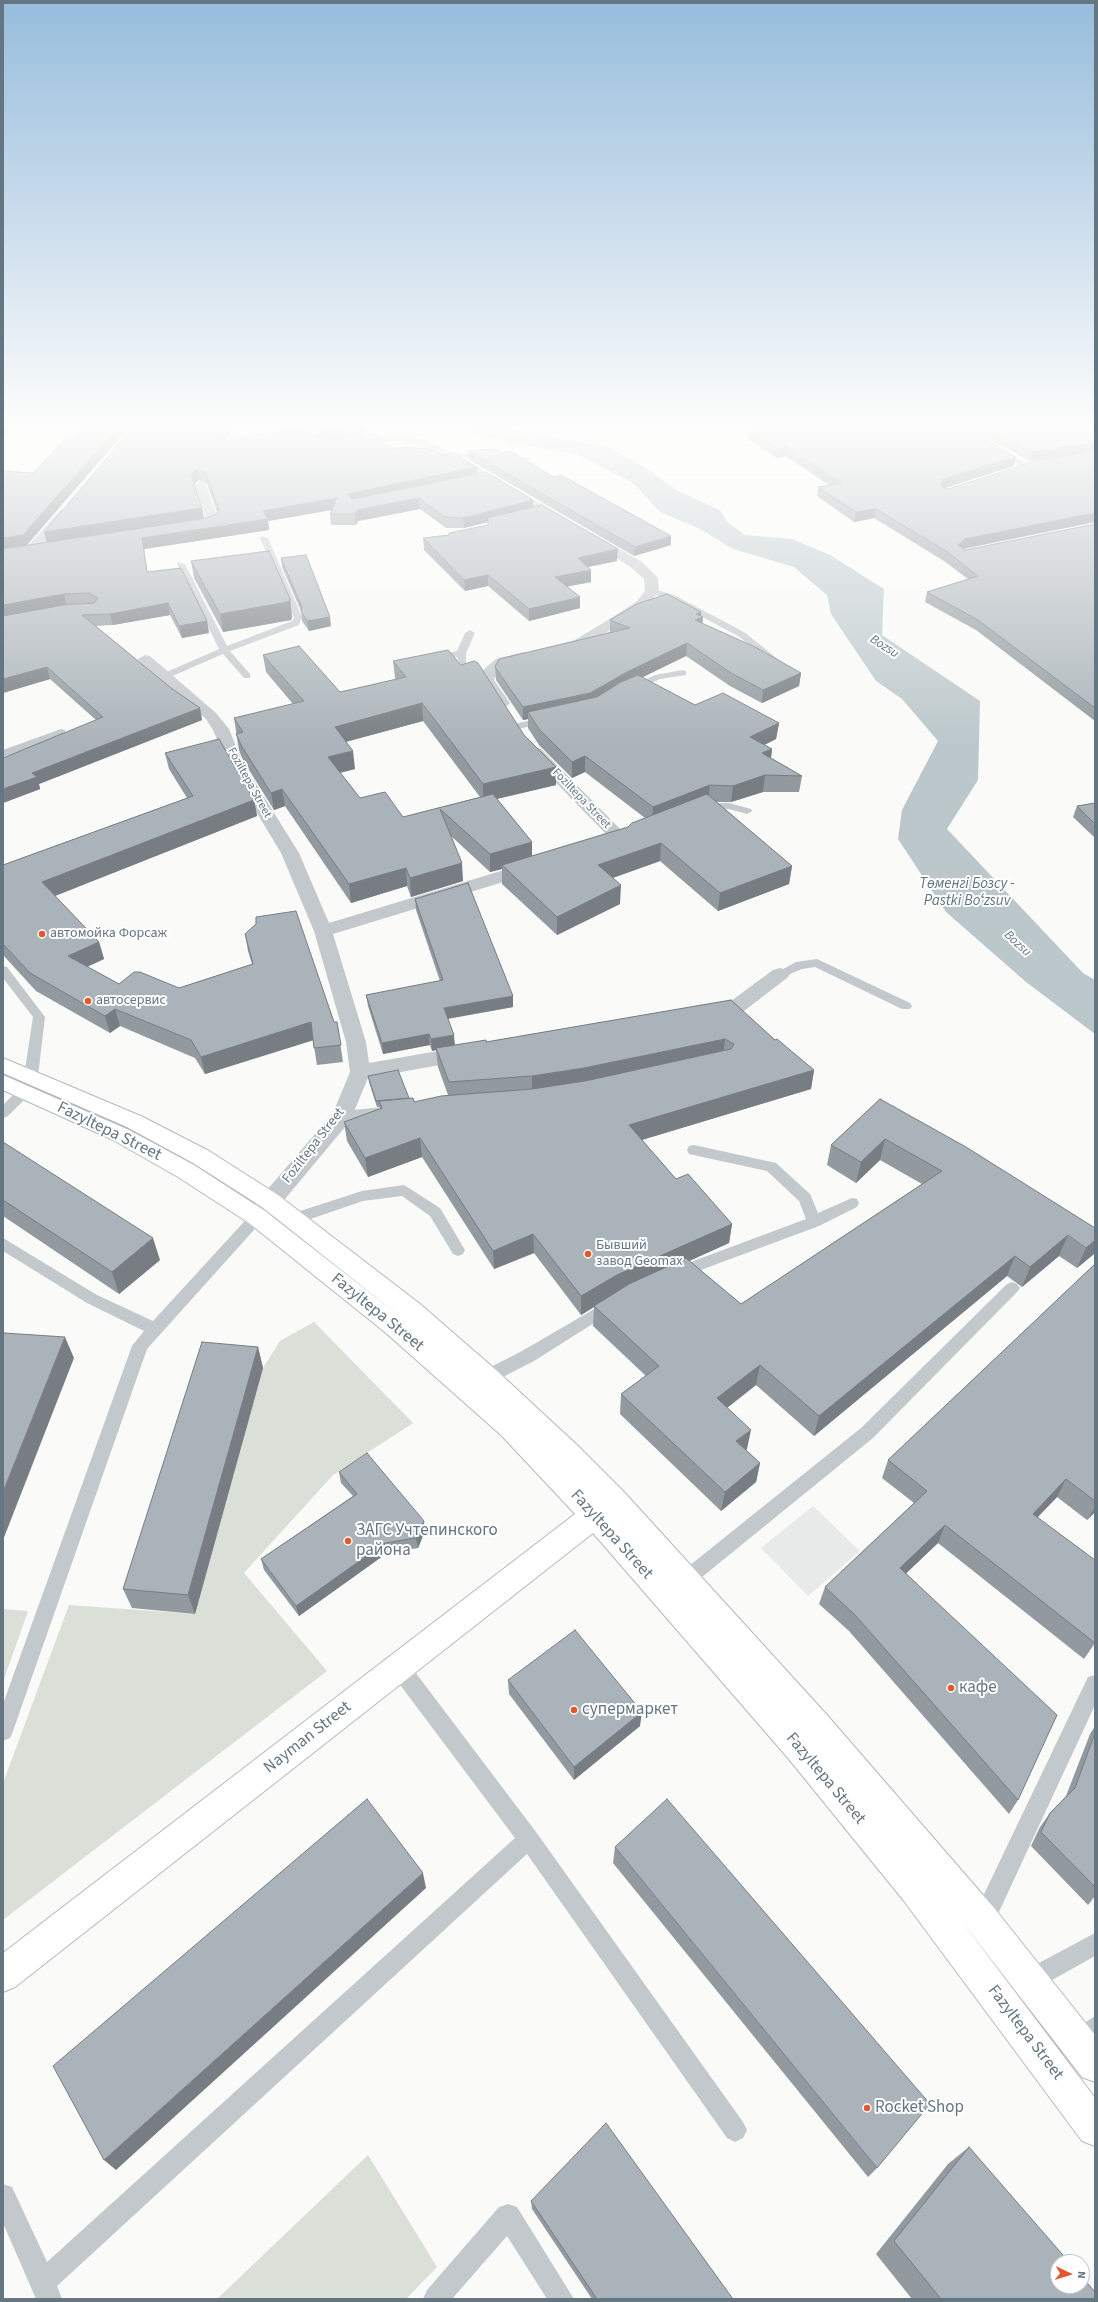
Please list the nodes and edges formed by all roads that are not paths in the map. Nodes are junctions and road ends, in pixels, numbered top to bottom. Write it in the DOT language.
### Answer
graph roads {
  1 [pos="46,533"];
  2 [pos="585,533"];
  3 [pos="264,538"];
  4 [pos="48,548"];
  5 [pos="32,550"];
  6 [pos="18,553"];
  7 [pos="181,564"];
  8 [pos="652,591"];
  9 [pos="470,632"];
  10 [pos="224,650"];
  11 [pos="461,653"];
  12 [pos="145,659"];
  13 [pos="426,661"];
  14 [pos="786,668"];
  15 [pos="470,669"];
  16 [pos="683,674"];
  17 [pos="165,676"];
  18 [pos="247,676"];
  19 [pos="624,691"];
  20 [pos="556,718"];
  21 [pos="518,726"];
  22 [pos="61,732"];
  23 [pos="3,754"];
  24 [pos="694,812"];
  25 [pos="747,812"];
  26 [pos="590,850"];
  27 [pos="544,864"];
  28 [pos="323,931"];
  29 [pos="3,970"];
  30 [pos="780,974"];
  31 [pos="906,1006"];
  32 [pos="690,1014"];
  33 [pos="486,1050"];
  34 [pos="3,1065"];
  35 [pos="360,1072"];
  36 [pos="3,1082"];
  37 [pos="28,1084"];
  38 [pos="397,1111"];
  39 [pos="3,1113"];
  40 [pos="342,1116"];
  41 [pos="694,1150"];
  42 [pos="852,1203"];
  43 [pos="263,1209"];
  44 [pos="294,1219"];
  45 [pos="814,1222"];
  46 [pos="3,1244"];
  47 [pos="458,1250"];
  48 [pos="664,1279"];
  49 [pos="1012,1288"];
  50 [pos="622,1299"];
  51 [pos="156,1329"];
  52 [pos="487,1377"];
  53 [pos="604,1508"];
  54 [pos="685,1580"];
  55 [pos="400,1667"];
  56 [pos="1095,1684"];
  57 [pos="3,1731"];
  58 [pos="529,1839"];
  59 [pos="983,1921"];
  60 [pos="1095,1944"];
  61 [pos="3,1975"];
  62 [pos="1030,1980"];
  63 [pos="1086,2033"];
  64 [pos="1095,2064"];
  65 [pos="1095,2128"];
  66 [pos="736,2130"];
  67 [pos="3,2196"];
  68 [pos="46,2290"];
  69 [pos="436,2299"];
  70 [pos="561,2299"];
  1 -- 5 [label="street"];
  2 -- 8 [label="street"];
  3 -- 10 [label="lane"];
  4 -- 5 [label="street"];
  5 -- 6 [label="street"];
  7 -- 10 [label="lane"];
  8 -- 14 [label="lane"];
  8 -- 21 [label="street, Foziltepa Street"];
  9 -- 11 [label="lane"];
  10 -- 17 [label="lane"];
  10 -- 18 [label="lane"];
  11 -- 13 [label="lane"];
  11 -- 15 [label="lane"];
  12 -- 17 [label="street, Foziltepa Street"];
  16 -- 19 [label="lane"];
  17 -- 28 [label="street, Foziltepa Street"];
  20 -- 21 [label="lane"];
  21 -- 26 [label="street, Foziltepa Street"];
  22 -- 23 [label="lane"];
  24 -- 25 [label="lane"];
  27 -- 28 [label="street"];
  28 -- 35 [label="street, Foziltepa Street"];
  29 -- 37 [label="lane"];
  30 -- 31 [label="lane"];
  30 -- 32 [label="street"];
  33 -- 35 [label="street"];
  34 -- 37 [label="main road, Fazyltepa Street"];
  35 -- 40 [label="street, Foziltepa Street"];
  36 -- 37 [label="main road, Fazyltepa Street"];
  37 -- 39 [label="lane"];
  37 -- 43 [label="main road, Fazyltepa Street"];
  38 -- 40 [label="lane"];
  40 -- 43 [label="street, Foziltepa Street"];
  41 -- 45 [label="lane"];
  42 -- 45 [label="lane"];
  43 -- 44 [label="main road, Fazyltepa Street"];
  43 -- 51 [label="lane"];
  43 -- 53 [label="main road, Fazyltepa Street"];
  44 -- 47 [label="lane"];
  44 -- 52 [label="main road, Fazyltepa Street"];
  45 -- 48 [label="lane"];
  46 -- 51 [label="lane"];
  49 -- 54 [label="lane"];
  50 -- 52 [label="lane"];
  51 -- 57 [label="lane"];
  52 -- 53 [label="main road, Fazyltepa Street"];
  53 -- 54 [label="main road, Fazyltepa Street"];
  53 -- 55 [label="main road, Nayman Street"];
  53 -- 65 [label="main road, Fazyltepa Street"];
  54 -- 59 [label="main road, Fazyltepa Street"];
  55 -- 58 [label="lane"];
  55 -- 61 [label="main road, Nayman Street"];
  56 -- 59 [label="lane"];
  58 -- 66 [label="lane"];
  58 -- 68 [label="lane"];
  59 -- 62 [label="main road, Fazyltepa Street"];
  60 -- 62 [label="lane"];
  62 -- 63 [label="main road, Fazyltepa Street"];
  63 -- 64 [label="main road, Fazyltepa Street"];
  67 -- 68 [label="lane"];
  69 -- 70 [label="lane"];
}
